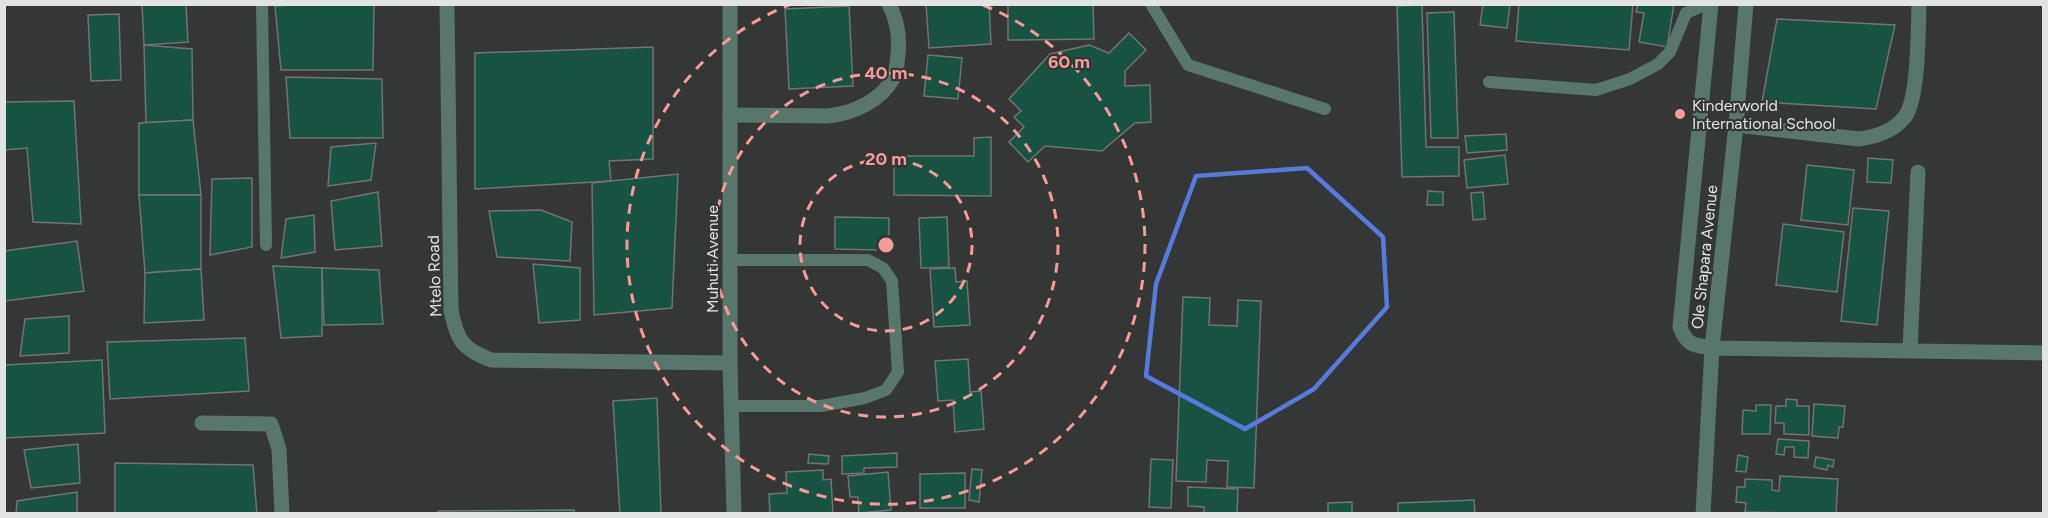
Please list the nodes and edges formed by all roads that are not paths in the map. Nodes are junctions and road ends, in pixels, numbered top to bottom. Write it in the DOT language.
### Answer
graph roads {
  1 [pos="262,4"];
  2 [pos="447,4"];
  3 [pos="730,4"];
  4 [pos="889,4"];
  5 [pos="1151,4"];
  6 [pos="1709,4"];
  7 [pos="1746,4"];
  8 [pos="1919,4"];
  9 [pos="1489,82"];
  10 [pos="1325,109"];
  11 [pos="730,116"];
  12 [pos="1736,125"];
  13 [pos="1918,172"];
  14 [pos="266,245"];
  15 [pos="729,260"];
  16 [pos="1712,348"];
  17 [pos="1910,350"];
  18 [pos="2043,353"];
  19 [pos="730,363"];
  20 [pos="731,406"];
  21 [pos="202,423"];
  22 [pos="282,513"];
  23 [pos="734,513"];
  24 [pos="1703,513"];
  1 -- 14 [label="lane"];
  2 -- 19 [label="street, Mtelo Road"];
  3 -- 11 [label="street, Muhuti Avenue"];
  4 -- 11 [label="street"];
  5 -- 10 [label="lane"];
  6 -- 9 [label="lane"];
  6 -- 16 [label="street"];
  7 -- 12 [label="street, Ole Shapara Avenue"];
  8 -- 12 [label="street"];
  11 -- 15 [label="street, Muhuti Avenue"];
  12 -- 16 [label="street, Ole Shapara Avenue"];
  13 -- 17 [label="street"];
  15 -- 19 [label="street, Muhuti Avenue"];
  15 -- 20 [label="lane"];
  16 -- 17 [label="street"];
  16 -- 24 [label="street, Ole Shapara Avenue"];
  17 -- 18 [label="street"];
  19 -- 20 [label="street, Muhuti Avenue"];
  20 -- 23 [label="street, Muhuti Avenue"];
  21 -- 22 [label="street"];
}
